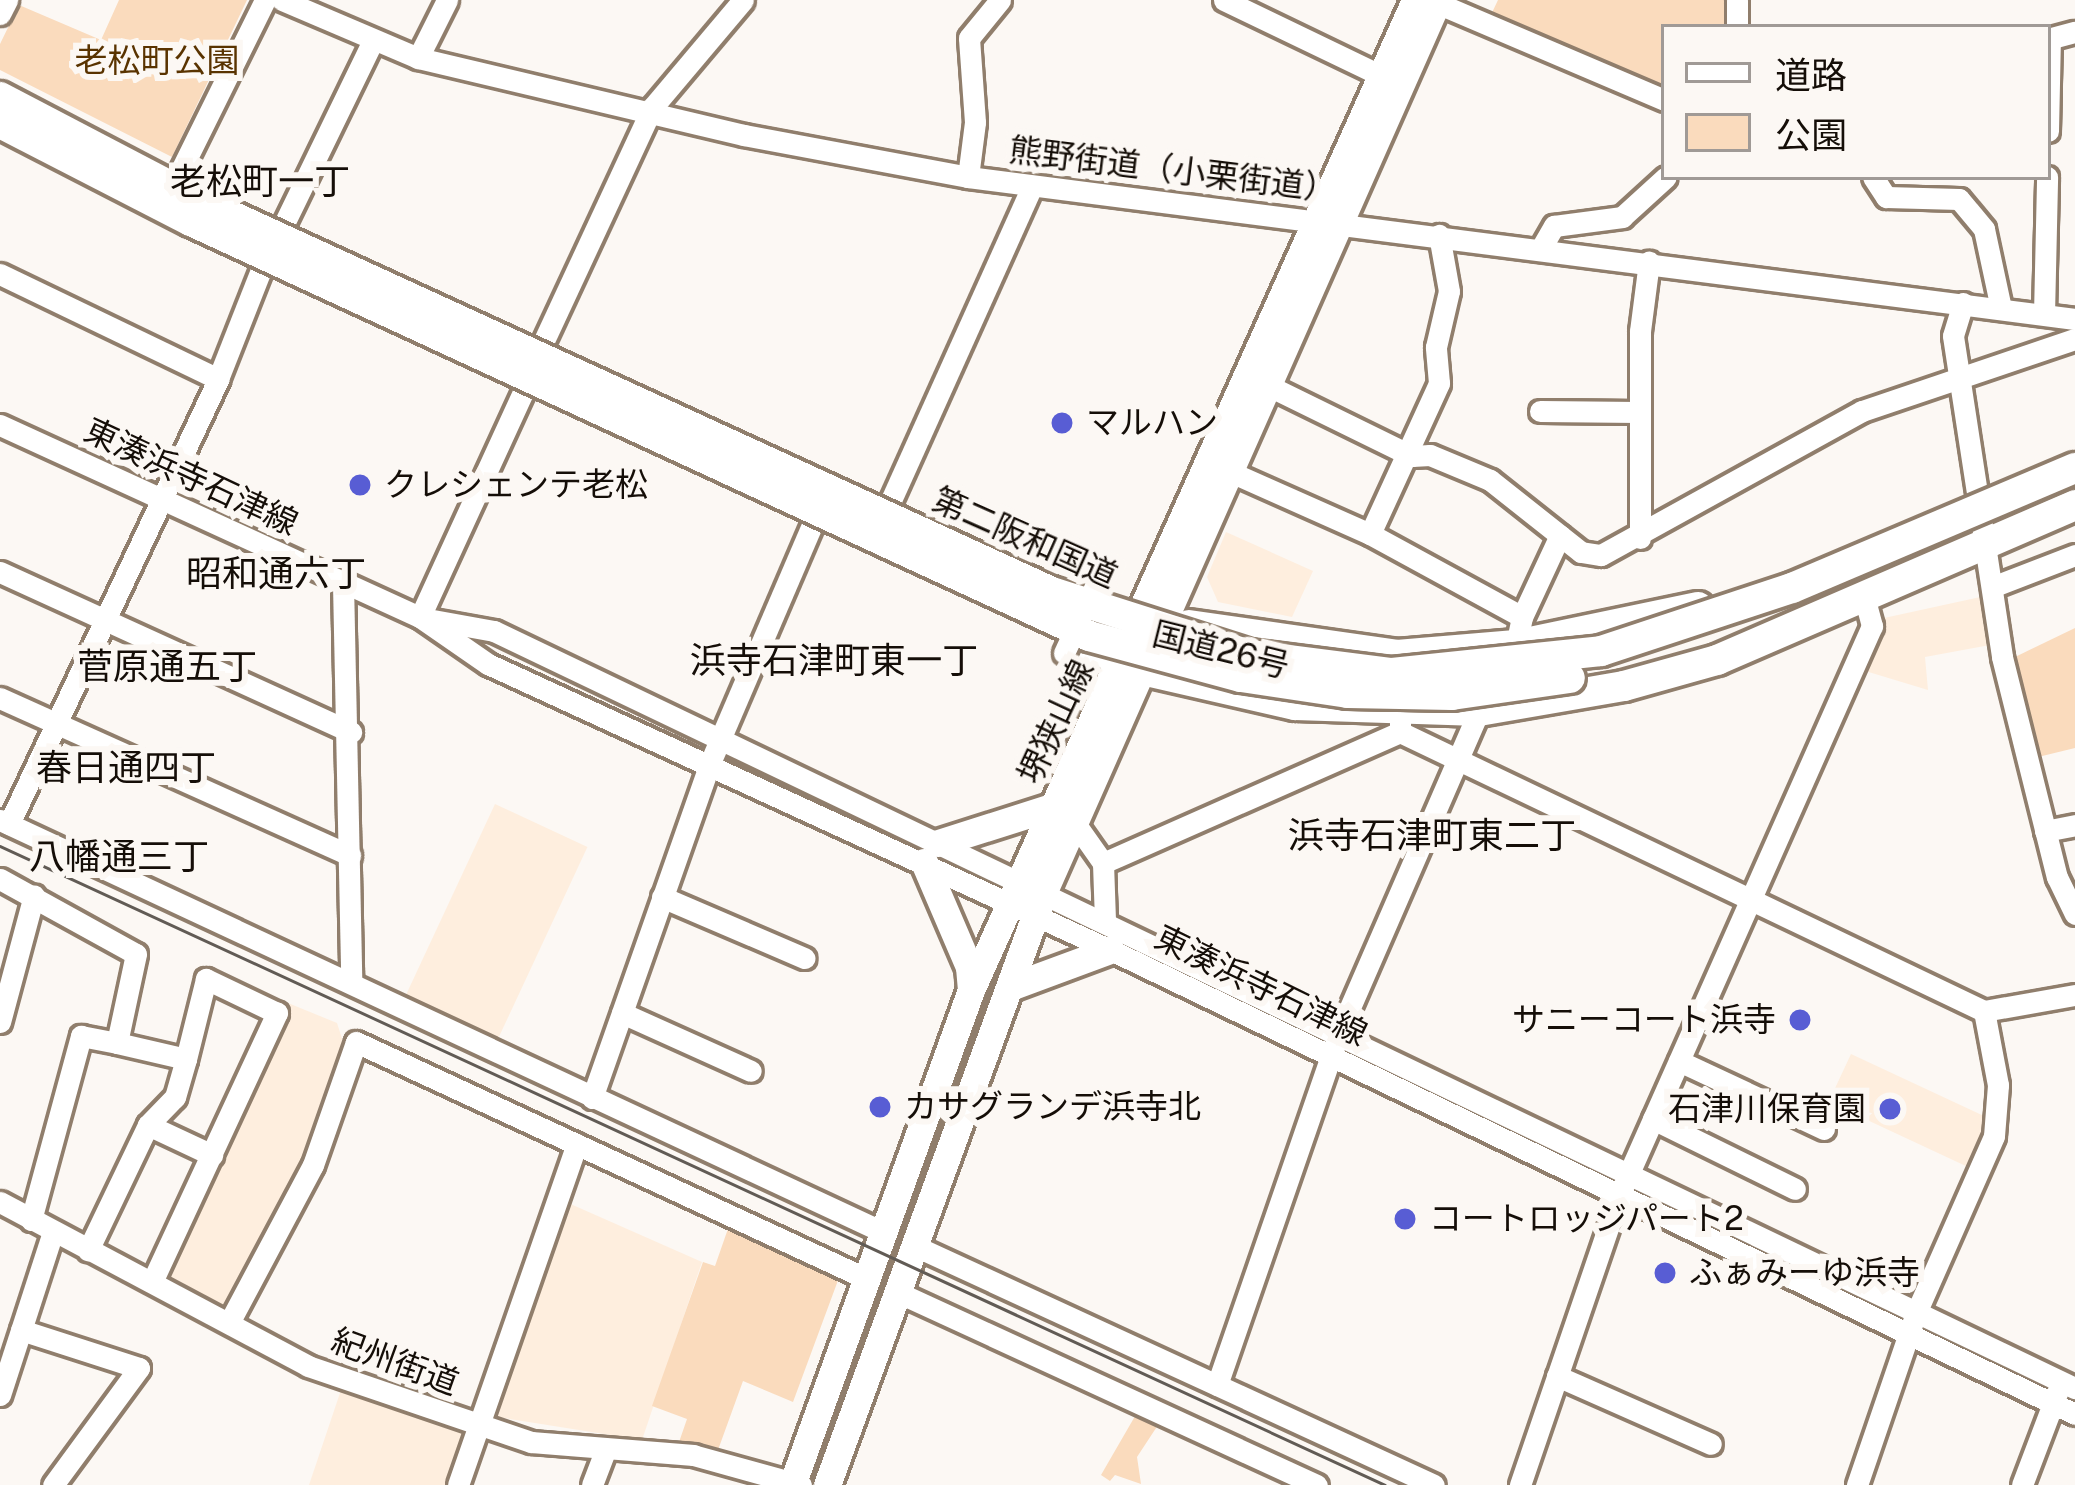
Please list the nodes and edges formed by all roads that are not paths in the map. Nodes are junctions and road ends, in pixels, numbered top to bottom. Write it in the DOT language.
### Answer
graph roads {
  1 [pos="7,0"];
  2 [pos="265,0"];
  3 [pos="282,0"];
  4 [pos="447,0"];
  5 [pos="742,0"];
  6 [pos="1000,0"];
  7 [pos="1224,0"];
  8 [pos="1430,1"];
  9 [pos="0,14"];
  10 [pos="372,43"];
  11 [pos="418,58"];
  12 [pos="1382,76"];
  13 [pos="0,86"];
  14 [pos="0,97"];
  15 [pos="1661,99"];
  16 [pos="652,108"];
  17 [pos="0,126"];
  18 [pos="968,177"];
  19 [pos="177,178"];
  20 [pos="1663,180"];
  21 [pos="1875,180"];
  22 [pos="2047,180"];
  23 [pos="1032,187"];
  24 [pos="1960,188"];
  25 [pos="1329,223"];
  26 [pos="282,228"];
  27 [pos="1439,235"];
  28 [pos="1540,250"];
  29 [pos="264,262"];
  30 [pos="1649,262"];
  31 [pos="0,274"];
  32 [pos="1963,303"];
  33 [pos="2001,308"];
  34 [pos="2044,314"];
  35 [pos="2075,319"];
  36 [pos="2075,340"];
  37 [pos="541,347"];
  38 [pos="1959,375"];
  39 [pos="218,379"];
  40 [pos="526,386"];
  41 [pos="1269,386"];
  42 [pos="1540,412"];
  43 [pos="1638,412"];
  44 [pos="0,425"];
  45 [pos="2075,453"];
  46 [pos="1412,456"];
  47 [pos="2075,468"];
  48 [pos="1234,474"];
  49 [pos="1982,491"];
  50 [pos="2075,491"];
  51 [pos="159,497"];
  52 [pos="2075,505"];
  53 [pos="887,508"];
  54 [pos="816,516"];
  55 [pos="1370,534"];
  56 [pos="1560,536"];
  57 [pos="1640,538"];
  58 [pos="1983,546"];
  59 [pos="2075,555"];
  60 [pos="0,572"];
  61 [pos="343,584"];
  62 [pos="1096,584"];
  63 [pos="1992,587"];
  64 [pos="1864,597"];
  65 [pos="421,617"];
  66 [pos="1152,617"];
  67 [pos="108,620"];
  68 [pos="1519,631"];
  69 [pos="1064,653"];
  70 [pos="1134,667"];
  71 [pos="0,698"];
  72 [pos="1478,711"];
  73 [pos="1400,722"];
  74 [pos="57,725"];
  75 [pos="351,732"];
  76 [pos="714,753"];
  77 [pos="1464,757"];
  78 [pos="1067,815"];
  79 [pos="4,822"];
  80 [pos="2075,825"];
  81 [pos="2045,831"];
  82 [pos="931,852"];
  83 [pos="350,855"];
  84 [pos="1103,863"];
  85 [pos="2066,874"];
  86 [pos="0,879"];
  87 [pos="34,896"];
  88 [pos="1754,896"];
  89 [pos="662,897"];
  90 [pos="1027,898"];
  91 [pos="2075,914"];
  92 [pos="1105,920"];
  93 [pos="1110,950"];
  94 [pos="804,958"];
  95 [pos="5,973"];
  96 [pos="351,979"];
  97 [pos="1010,987"];
  98 [pos="971,990"];
  99 [pos="2075,995"];
  100 [pos="1984,1011"];
  101 [pos="622,1013"];
  102 [pos="0,1022"];
  103 [pos="117,1043"];
  104 [pos="1335,1045"];
  105 [pos="186,1059"];
  106 [pos="1679,1060"];
  107 [pos="751,1071"];
  108 [pos="592,1098"];
  109 [pos="1653,1119"];
  110 [pos="148,1125"];
  111 [pos="1824,1129"];
  112 [pos="578,1144"];
  113 [pos="212,1156"];
  114 [pos="1629,1171"];
  115 [pos="1795,1189"];
  116 [pos="1618,1198"];
  117 [pos="0,1202"];
  118 [pos="31,1220"];
  119 [pos="881,1231"];
  120 [pos="53,1232"];
  121 [pos="915,1246"];
  122 [pos="88,1250"];
  123 [pos="863,1276"];
  124 [pos="152,1282"];
  125 [pos="897,1292"];
  126 [pos="230,1322"];
  127 [pos="1913,1324"];
  128 [pos="21,1330"];
  129 [pos="1557,1376"];
  130 [pos="1217,1385"];
  131 [pos="2063,1391"];
  132 [pos="0,1395"];
  133 [pos="2075,1414"];
  134 [pos="478,1426"];
  135 [pos="1712,1444"];
  136 [pos="606,1449"];
  137 [pos="796,1484"];
  138 [pos="53,1485"];
  139 [pos="458,1485"];
  140 [pos="592,1485"];
  141 [pos="827,1485"];
  142 [pos="1317,1485"];
  143 [pos="1434,1485"];
  144 [pos="1520,1485"];
  145 [pos="1857,1485"];
  146 [pos="2022,1485"];
  1 -- 9 [label="street"];
  2 -- 19 [label="street"];
  3 -- 10 [label="street, 熊野街道（小栗街道）"];
  4 -- 11 [label="street"];
  5 -- 16 [label="street"];
  6 -- 18 [label="street"];
  7 -- 12 [label="street"];
  8 -- 12 [label="main road, 堺狭山線"];
  8 -- 15 [label="street"];
  8 -- 25 [label="main road, 堺狭山線"];
  10 -- 11 [label="street, 熊野街道（小栗街道）"];
  10 -- 26 [label="street"];
  11 -- 16 [label="street, 熊野街道（小栗街道）"];
  12 -- 25 [label="main road, 堺狭山線"];
  13 -- 19 [label="highway, 国道26号"];
  14 -- 47 [label="highway, 第二阪和国道, bridge"];
  16 -- 18 [label="street, 熊野街道（小栗街道）"];
  16 -- 37 [label="street"];
  17 -- 29 [label="highway, 国道26号"];
  17 -- 50 [label="highway, 第二阪和国道, bridge"];
  18 -- 23 [label="street, 熊野街道（小栗街道）"];
  19 -- 26 [label="highway, 国道26号"];
  20 -- 28 [label="street"];
  21 -- 24 [label="street"];
  22 -- 34 [label="street"];
  23 -- 25 [label="street, 熊野街道（小栗街道）"];
  23 -- 53 [label="street"];
  24 -- 33 [label="street"];
  25 -- 27 [label="street, 熊野街道（小栗街道）"];
  25 -- 41 [label="main road, 堺狭山線"];
  25 -- 66 [label="main road, 堺狭山線"];
  26 -- 37 [label="highway, 国道26号"];
  27 -- 28 [label="street, 熊野街道（小栗街道）"];
  27 -- 46 [label="street"];
  28 -- 30 [label="street, 熊野街道（小栗街道）"];
  29 -- 39 [label="street"];
  29 -- 40 [label="highway, 国道26号"];
  30 -- 32 [label="street, 熊野街道（小栗街道）"];
  30 -- 43 [label="street"];
  31 -- 39 [label="street"];
  32 -- 33 [label="street, 熊野街道（小栗街道）"];
  32 -- 38 [label="street"];
  33 -- 34 [label="street, 熊野街道（小栗街道）"];
  34 -- 35 [label="street, 熊野街道（小栗街道）"];
  36 -- 38 [label="street"];
  37 -- 53 [label="highway, 国道26号"];
  38 -- 49 [label="street"];
  38 -- 57 [label="street"];
  39 -- 51 [label="street"];
  40 -- 54 [label="highway, 国道26号"];
  40 -- 65 [label="street"];
  41 -- 46 [label="street"];
  41 -- 48 [label="main road, 堺狭山線"];
  42 -- 43 [label="street"];
  43 -- 57 [label="street"];
  44 -- 51 [label="street, 東湊浜寺石津線"];
  45 -- 49 [label="highway, 国道26号"];
  46 -- 55 [label="street"];
  46 -- 56 [label="street"];
  48 -- 55 [label="street"];
  48 -- 66 [label="main road, 堺狭山線"];
  49 -- 58 [label="street"];
  49 -- 68 [label="highway, 国道26号"];
  51 -- 61 [label="street, 東湊浜寺石津線"];
  51 -- 67 [label="street"];
  52 -- 58 [label="highway, 国道26号"];
  53 -- 66 [label="highway, 国道26号"];
  54 -- 70 [label="highway, 国道26号"];
  54 -- 76 [label="street"];
  55 -- 68 [label="street"];
  56 -- 57 [label="street"];
  56 -- 68 [label="street"];
  58 -- 63 [label="street"];
  58 -- 64 [label="highway, 国道26号"];
  59 -- 63 [label="street"];
  60 -- 67 [label="street"];
  61 -- 65 [label="street, 東湊浜寺石津線"];
  61 -- 75 [label="street"];
  62 -- 69 [label="street, bridge"];
  63 -- 81 [label="street"];
  64 -- 72 [label="highway, 国道26号"];
  64 -- 88 [label="street"];
  65 -- 76 [label="street, 東湊浜寺石津線"];
  65 -- 76 [label="street, 東湊浜寺石津線"];
  66 -- 68 [label="highway, 国道26号"];
  66 -- 70 [label="main road, 堺狭山線"];
  67 -- 74 [label="street"];
  67 -- 75 [label="street"];
  70 -- 73 [label="highway, 国道26号"];
  70 -- 78 [label="main road, 堺狭山線"];
  71 -- 74 [label="street"];
  72 -- 73 [label="highway, 国道26号"];
  72 -- 77 [label="street"];
  73 -- 77 [label="street"];
  73 -- 84 [label="street"];
  74 -- 79 [label="street"];
  74 -- 83 [label="street"];
  75 -- 83 [label="street"];
  76 -- 82 [label="street, 東湊浜寺石津線"];
  76 -- 89 [label="street"];
  77 -- 88 [label="street"];
  77 -- 104 [label="street"];
  78 -- 82 [label="main road"];
  78 -- 84 [label="street"];
  78 -- 90 [label="main road, 堺狭山線"];
  79 -- 96 [label="street"];
  80 -- 81 [label="street"];
  81 -- 85 [label="street"];
  82 -- 90 [label="street, 東湊浜寺石津線"];
  82 -- 98 [label="main road"];
  83 -- 96 [label="street"];
  84 -- 92 [label="street"];
  85 -- 91 [label="street"];
  86 -- 87 [label="street"];
  87 -- 95 [label="street"];
  87 -- 103 [label="street"];
  88 -- 100 [label="street"];
  88 -- 106 [label="street"];
  89 -- 94 [label="street"];
  89 -- 101 [label="street"];
  90 -- 92 [label="street, 東湊浜寺石津線"];
  90 -- 93 [label="street, 東湊浜寺石津線"];
  90 -- 97 [label="main road, 堺狭山線"];
  90 -- 98 [label="main road, 堺狭山線"];
  92 -- 104 [label="street, 東湊浜寺石津線"];
  93 -- 97 [label="main road"];
  93 -- 104 [label="street, 東湊浜寺石津線"];
  95 -- 102 [label="street"];
  96 -- 108 [label="street"];
  97 -- 121 [label="main road, 堺狭山線"];
  98 -- 119 [label="main road, 堺狭山線"];
  99 -- 100 [label="street"];
  100 -- 127 [label="street"];
  101 -- 107 [label="street"];
  101 -- 108 [label="street"];
  103 -- 105 [label="street"];
  103 -- 118 [label="street"];
  104 -- 114 [label="street, 東湊浜寺石津線"];
  104 -- 116 [label="street, 東湊浜寺石津線"];
  104 -- 130 [label="street"];
  105 -- 110 [label="street"];
  105 -- 113 [label="street"];
  106 -- 109 [label="street"];
  106 -- 111 [label="street"];
  108 -- 119 [label="street"];
  109 -- 114 [label="street"];
  109 -- 115 [label="street"];
  110 -- 113 [label="street"];
  110 -- 122 [label="street"];
  112 -- 123 [label="street"];
  112 -- 126 [label="street"];
  112 -- 134 [label="street"];
  113 -- 124 [label="street"];
  114 -- 116 [label="street"];
  114 -- 127 [label="street, 東湊浜寺石津線"];
  116 -- 127 [label="street, 東湊浜寺石津線"];
  116 -- 129 [label="street"];
  117 -- 118 [label="street, 紀州街道"];
  118 -- 120 [label="street, 紀州街道"];
  119 -- 123 [label="main road, 堺狭山線"];
  120 -- 122 [label="street, 紀州街道"];
  120 -- 128 [label="street"];
  121 -- 125 [label="main road, 堺狭山線"];
  121 -- 130 [label="street"];
  122 -- 124 [label="street, 紀州街道"];
  123 -- 137 [label="main road, 堺狭山線"];
  124 -- 126 [label="street, 紀州街道"];
  125 -- 141 [label="main road, 堺狭山線"];
  125 -- 142 [label="street"];
  126 -- 134 [label="street, 紀州街道"];
  127 -- 131 [label="street, 東湊浜寺石津線"];
  127 -- 145 [label="street"];
  128 -- 132 [label="street"];
  128 -- 138 [label="street"];
  129 -- 135 [label="street"];
  129 -- 144 [label="street"];
  130 -- 143 [label="street"];
  131 -- 133 [label="street, 東湊浜寺石津線"];
  131 -- 146 [label="street"];
  134 -- 136 [label="street, 紀州街道"];
  134 -- 139 [label="street"];
  136 -- 137 [label="street, 紀州街道"];
  136 -- 140 [label="street"];
}
